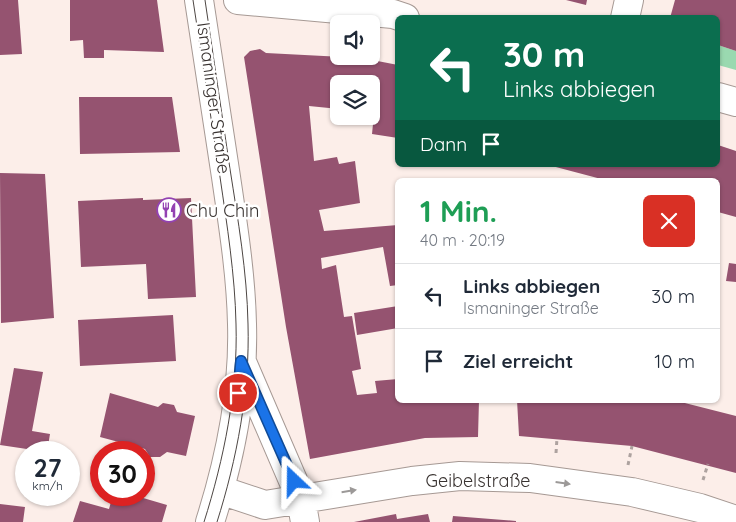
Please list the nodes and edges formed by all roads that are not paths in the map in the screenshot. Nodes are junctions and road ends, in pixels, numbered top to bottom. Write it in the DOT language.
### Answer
graph roads {
  1 [pos="199,0"];
  2 [pos="238,0"];
  3 [pos="629,0"];
  4 [pos="396,15"];
  5 [pos="626,15"];
  6 [pos="720,98"];
  7 [pos="736,102"];
  8 [pos="241,361"];
  9 [pos="220,490"];
  10 [pos="303,511"];
  11 [pos="736,520"];
  12 [pos="210,522"];
  1 -- 8 [label="street, Ismaninger Straße"];
  2 -- 4 [label="street"];
  3 -- 5 [label="street"];
  6 -- 7 [label="street"];
  8 -- 9 [label="street, Ismaninger Straße"];
  8 -- 10 [label="street"];
  9 -- 10 [label="street, Geibelstraße"];
  9 -- 12 [label="street, Ismaninger Straße"];
  10 -- 11 [label="street, Geibelstraße, one-way"];
}
